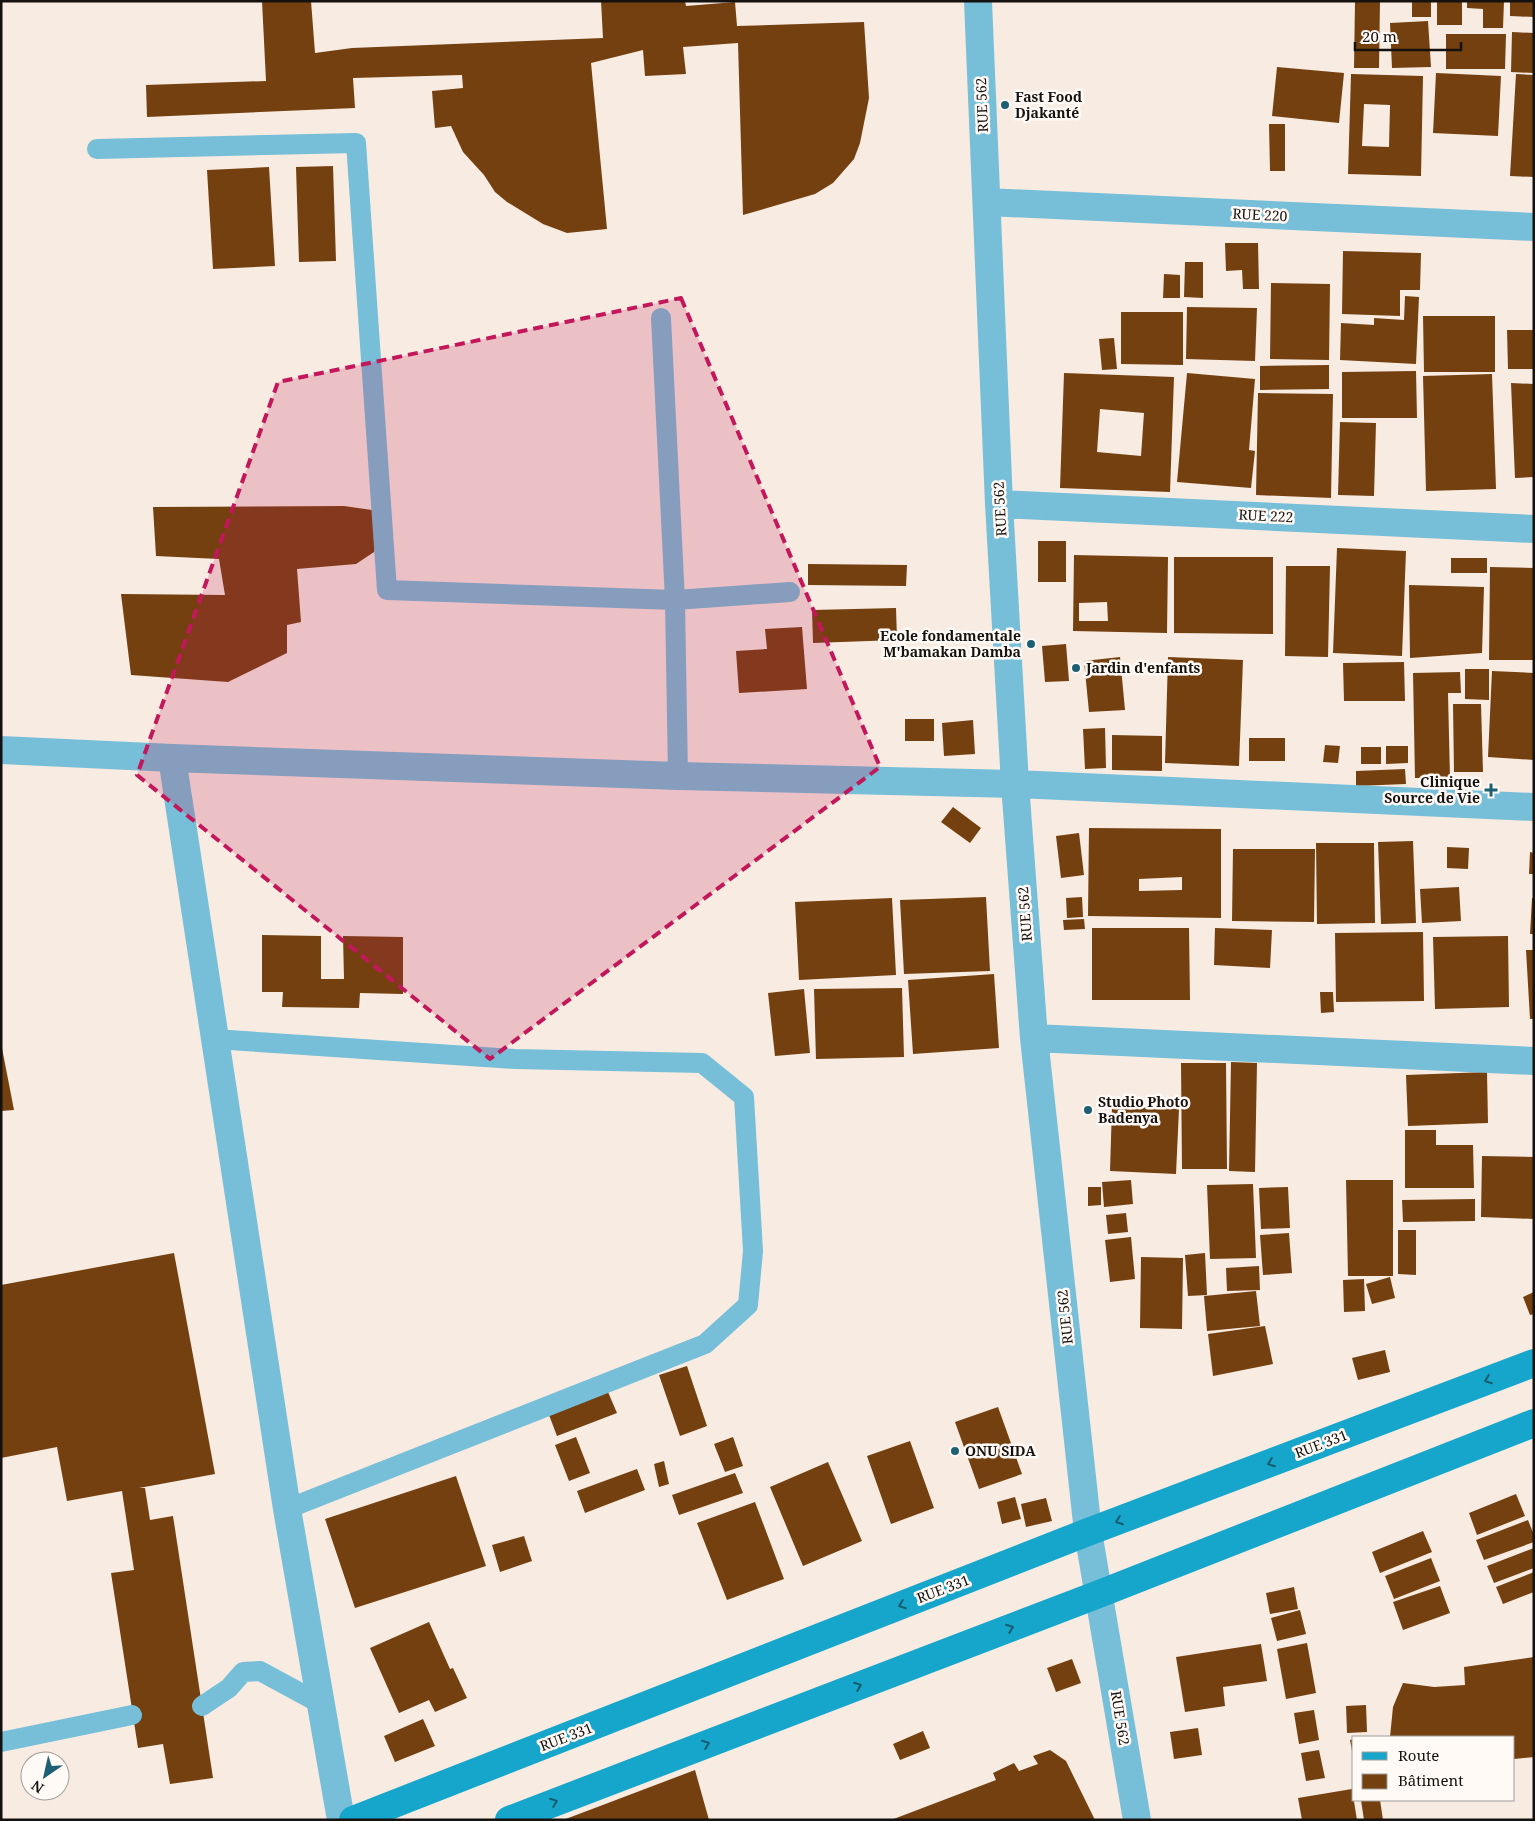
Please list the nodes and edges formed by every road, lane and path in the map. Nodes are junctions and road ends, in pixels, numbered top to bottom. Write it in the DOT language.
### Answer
graph roads {
  1 [pos="978,1"];
  2 [pos="97,148"];
  3 [pos="986,202"];
  4 [pos="1534,227"];
  5 [pos="661,318"];
  6 [pos="999,504"];
  7 [pos="1534,529"];
  8 [pos="790,592"];
  9 [pos="675,600"];
  10 [pos="1,750"];
  11 [pos="172,758"];
  12 [pos="678,776"];
  13 [pos="1015,784"];
  14 [pos="1534,807"];
  15 [pos="1034,1038"];
  16 [pos="214,1040"];
  17 [pos="1534,1061"];
  18 [pos="1534,1363"];
  19 [pos="1534,1423"];
  20 [pos="288,1509"];
  21 [pos="1088,1532"];
  22 [pos="1099,1594"];
  23 [pos="321,1704"];
  24 [pos="202,1706"];
  25 [pos="132,1715"];
  26 [pos="1,1742"];
  27 [pos="341,1820"];
  28 [pos="354,1820"];
  29 [pos="509,1820"];
  30 [pos="1137,1820"];
  1 -- 3 [label="street, RUE 562"];
  2 -- 9 [label="lane"];
  3 -- 4 [label="street, RUE 220"];
  3 -- 6 [label="street, RUE 562"];
  5 -- 9 [label="lane"];
  6 -- 7 [label="street, RUE 222"];
  6 -- 13 [label="street, RUE 562"];
  8 -- 9 [label="lane"];
  9 -- 12 [label="lane"];
  10 -- 11 [label="street"];
  11 -- 12 [label="street"];
  11 -- 16 [label="street"];
  12 -- 13 [label="street"];
  13 -- 14 [label="street"];
  13 -- 15 [label="street, RUE 562"];
  15 -- 17 [label="street"];
  15 -- 21 [label="street, RUE 562"];
  16 -- 20 [label="street"];
  16 -- 20 [label="lane"];
  18 -- 21 [label="street, RUE 331, one-way"];
  19 -- 22 [label="street"];
  20 -- 23 [label="street"];
  21 -- 22 [label="street, RUE 562"];
  21 -- 28 [label="street, RUE 331, one-way"];
  29 -- 22 [label="street, one-way"];
  22 -- 30 [label="street, RUE 562"];
  23 -- 24 [label="lane"];
  23 -- 27 [label="street"];
  25 -- 26 [label="lane"];
}
